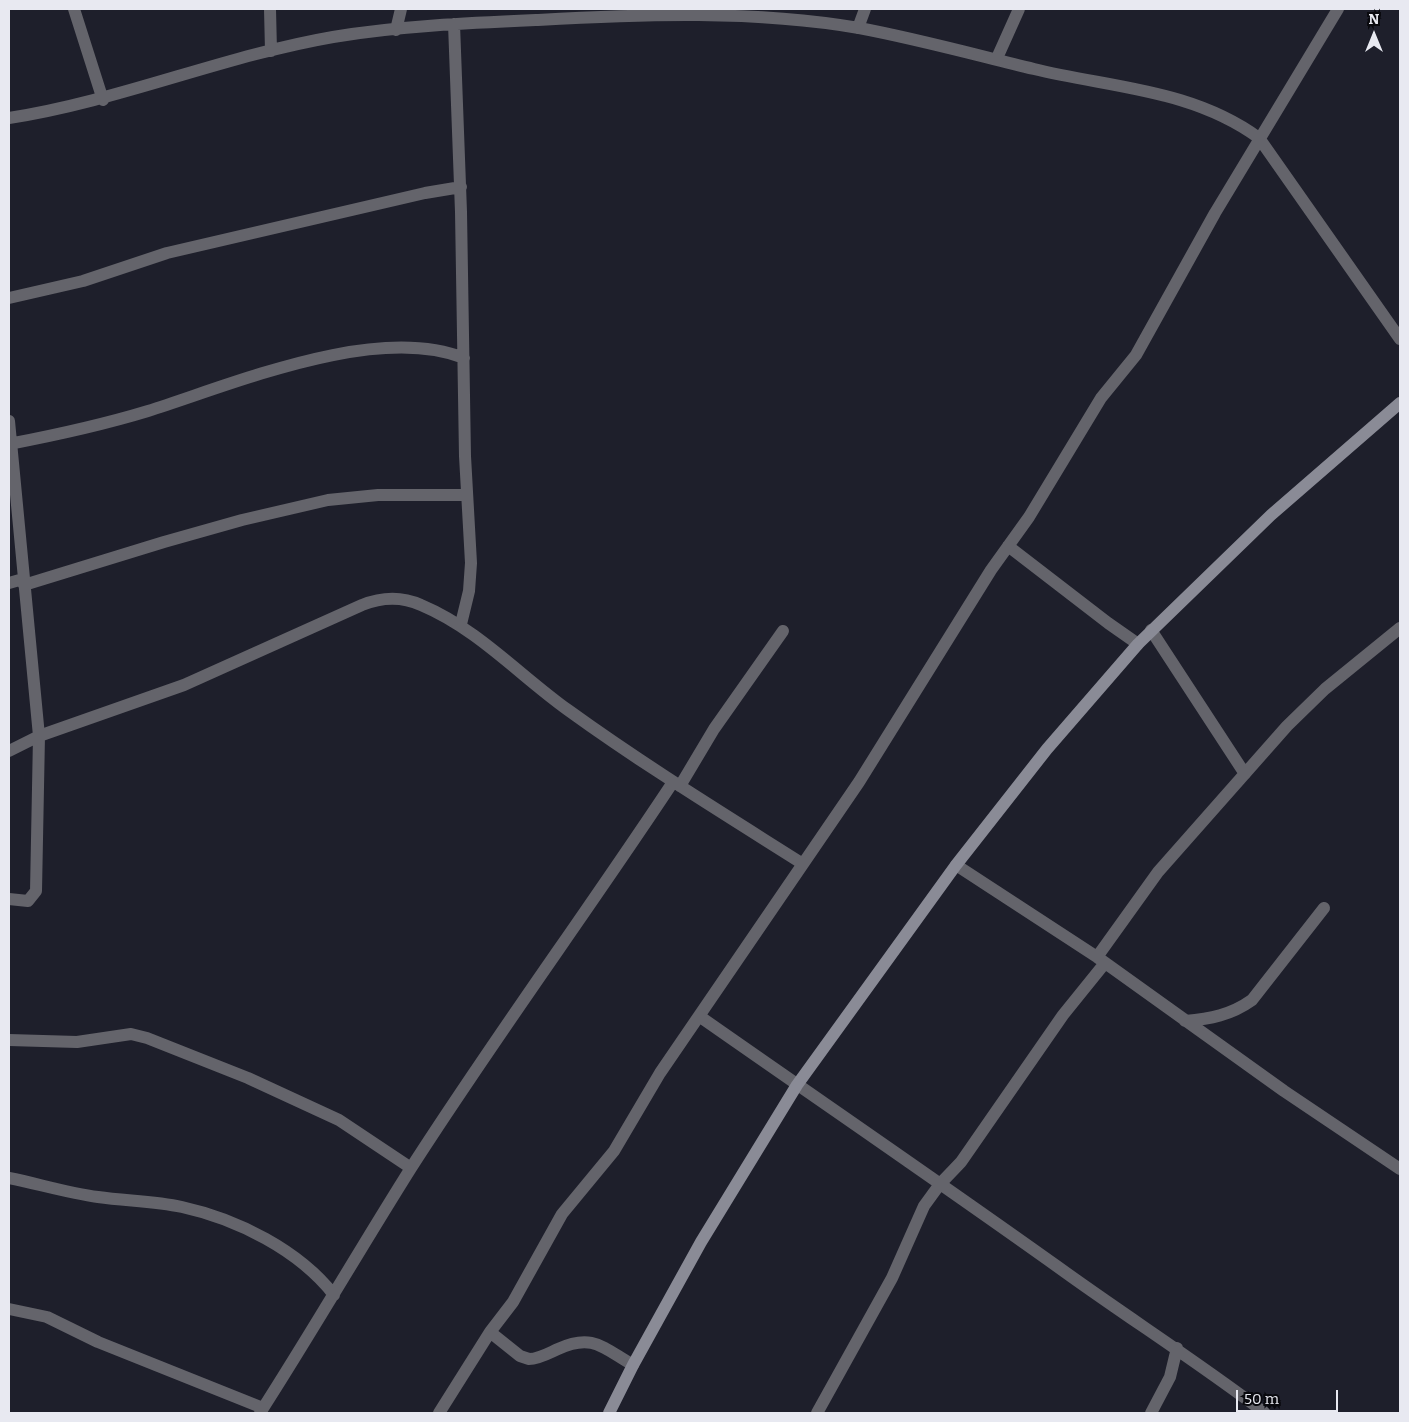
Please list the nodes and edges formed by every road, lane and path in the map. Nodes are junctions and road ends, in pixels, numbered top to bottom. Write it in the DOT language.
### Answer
graph roads {
  1 [pos="74,9"];
  2 [pos="270,9"];
  3 [pos="401,9"];
  4 [pos="865,9"];
  5 [pos="1020,9"];
  6 [pos="1338,9"];
  7 [pos="706,12"];
  8 [pos="565,14"];
  9 [pos="454,24"];
  10 [pos="858,28"];
  11 [pos="396,30"];
  12 [pos="271,51"];
  13 [pos="997,58"];
  14 [pos="103,100"];
  15 [pos="9,118"];
  16 [pos="1259,138"];
  17 [pos="461,187"];
  18 [pos="9,298"];
  19 [pos="1400,339"];
  20 [pos="464,358"];
  21 [pos="1400,403"];
  22 [pos="9,421"];
  23 [pos="10,444"];
  24 [pos="466,495"];
  25 [pos="1008,546"];
  26 [pos="24,582"];
  27 [pos="9,583"];
  28 [pos="461,624"];
  29 [pos="1400,628"];
  30 [pos="1151,630"];
  31 [pos="783,631"];
  32 [pos="1138,644"];
  33 [pos="40,736"];
  34 [pos="9,751"];
  35 [pos="1245,774"];
  36 [pos="676,784"];
  37 [pos="803,864"];
  38 [pos="956,865"];
  39 [pos="9,899"];
  40 [pos="1324,908"];
  41 [pos="1101,960"];
  42 [pos="699,1016"];
  43 [pos="1186,1021"];
  44 [pos="9,1040"];
  45 [pos="797,1085"];
  46 [pos="411,1168"];
  47 [pos="1400,1170"];
  48 [pos="9,1178"];
  49 [pos="940,1184"];
  50 [pos="334,1296"];
  51 [pos="9,1309"];
  52 [pos="490,1332"];
  53 [pos="1177,1348"];
  54 [pos="633,1365"];
  55 [pos="262,1410"];
  56 [pos="439,1413"];
  57 [pos="609,1413"];
  58 [pos="817,1413"];
  59 [pos="1151,1413"];
  60 [pos="1265,1413"];
  1 -- 14 [label="street"];
  2 -- 12 [label="street"];
  3 -- 11 [label="street"];
  4 -- 10 [label="street"];
  5 -- 13 [label="street"];
  6 -- 16 [label="street"];
  7 -- 8 [label="street"];
  7 -- 10 [label="street"];
  8 -- 9 [label="street"];
  9 -- 11 [label="street"];
  9 -- 17 [label="street"];
  10 -- 13 [label="street"];
  11 -- 12 [label="street"];
  12 -- 14 [label="street"];
  13 -- 16 [label="street"];
  14 -- 15 [label="street"];
  16 -- 19 [label="street"];
  16 -- 25 [label="street"];
  17 -- 18 [label="street"];
  17 -- 20 [label="street"];
  20 -- 23 [label="street"];
  20 -- 24 [label="street"];
  21 -- 30 [label="main road"];
  22 -- 23 [label="street"];
  23 -- 26 [label="street"];
  24 -- 26 [label="street"];
  24 -- 28 [label="street"];
  25 -- 32 [label="street"];
  25 -- 37 [label="street"];
  26 -- 27 [label="street"];
  26 -- 33 [label="street"];
  28 -- 33 [label="street"];
  28 -- 36 [label="street"];
  29 -- 35 [label="street"];
  30 -- 32 [label="main road"];
  30 -- 35 [label="street"];
  31 -- 36 [label="street"];
  32 -- 38 [label="main road"];
  33 -- 34 [label="street"];
  33 -- 39 [label="street"];
  35 -- 41 [label="street"];
  36 -- 37 [label="street"];
  36 -- 46 [label="street"];
  37 -- 42 [label="street"];
  38 -- 41 [label="street"];
  38 -- 45 [label="main road"];
  40 -- 43 [label="street"];
  41 -- 43 [label="street"];
  41 -- 49 [label="street"];
  42 -- 45 [label="street"];
  42 -- 52 [label="street"];
  43 -- 47 [label="street"];
  44 -- 46 [label="street"];
  45 -- 49 [label="street"];
  45 -- 54 [label="main road"];
  46 -- 50 [label="street"];
  48 -- 50 [label="street"];
  49 -- 53 [label="street"];
  49 -- 58 [label="street"];
  50 -- 55 [label="street"];
  51 -- 55 [label="street"];
  52 -- 54 [label="street"];
  52 -- 56 [label="street"];
  53 -- 59 [label="street"];
  53 -- 60 [label="street"];
  54 -- 57 [label="main road"];
}
